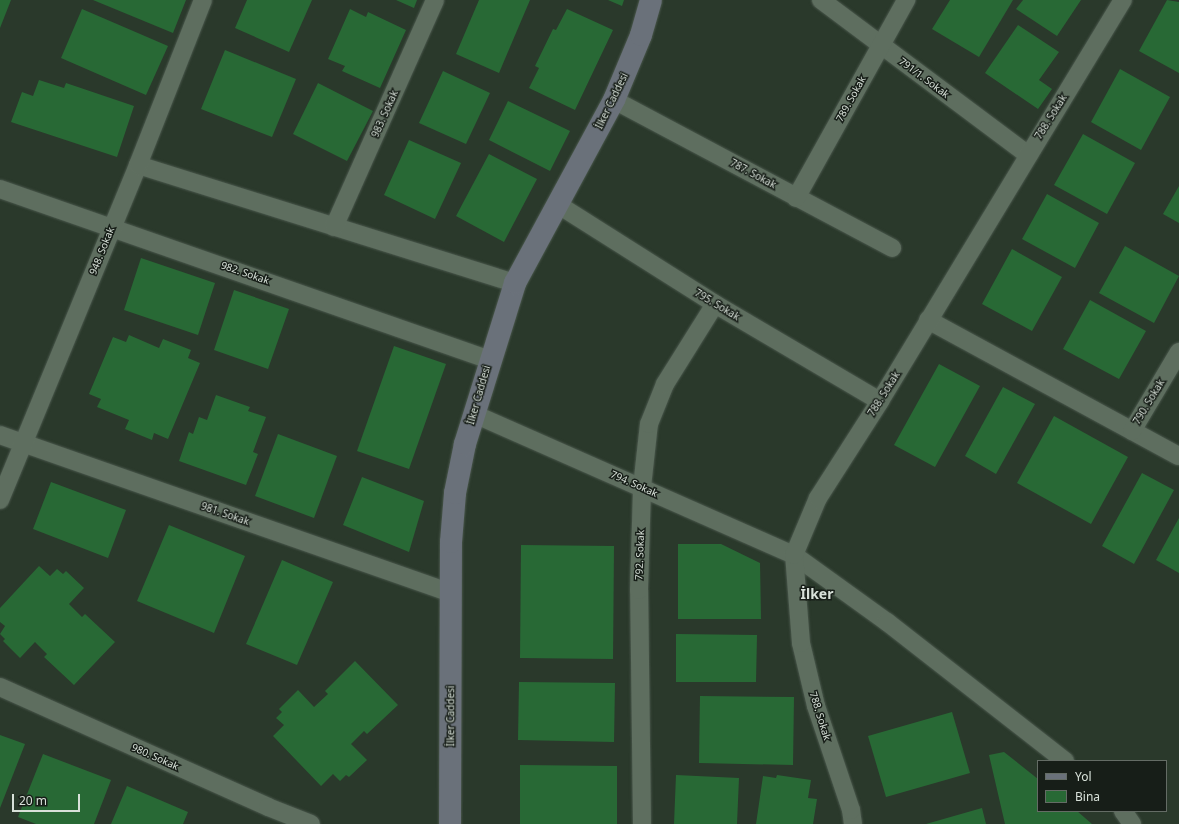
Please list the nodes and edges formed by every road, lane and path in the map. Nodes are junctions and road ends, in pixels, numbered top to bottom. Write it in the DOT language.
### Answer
graph roads {
  1 [pos="203,0"];
  2 [pos="435,0"];
  3 [pos="652,0"];
  4 [pos="821,0"];
  5 [pos="906,0"];
  6 [pos="1123,0"];
  7 [pos="881,45"];
  8 [pos="614,100"];
  9 [pos="1028,155"];
  10 [pos="138,164"];
  11 [pos="0,189"];
  12 [pos="796,198"];
  13 [pos="557,204"];
  14 [pos="112,226"];
  15 [pos="334,227"];
  16 [pos="892,248"];
  17 [pos="515,283"];
  18 [pos="716,304"];
  19 [pos="928,320"];
  20 [pos="1179,352"];
  21 [pos="490,360"];
  22 [pos="880,401"];
  23 [pos="474,414"];
  24 [pos="1132,431"];
  25 [pos="0,435"];
  26 [pos="24,444"];
  27 [pos="1179,456"];
  28 [pos="642,487"];
  29 [pos="0,500"];
  30 [pos="794,555"];
  31 [pos="451,593"];
  32 [pos="0,687"];
  33 [pos="1064,760"];
  34 [pos="1124,812"];
  35 [pos="311,824"];
  36 [pos="450,824"];
  37 [pos="642,824"];
  38 [pos="853,824"];
  39 [pos="1132,824"];
  1 -- 10 [label="street, 948. Sokak"];
  2 -- 15 [label="street, 983. Sokak"];
  3 -- 8 [label="main road, İlker Caddesi"];
  4 -- 7 [label="street, 791/1. Sokak"];
  5 -- 7 [label="street, 789. Sokak"];
  6 -- 9 [label="street, 788. Sokak"];
  7 -- 9 [label="street, 791/1. Sokak"];
  7 -- 12 [label="street, 789. Sokak"];
  8 -- 12 [label="street, 787. Sokak"];
  8 -- 13 [label="main road, İlker Caddesi"];
  9 -- 19 [label="street, 788. Sokak"];
  10 -- 14 [label="street, 948. Sokak"];
  10 -- 15 [label="street"];
  11 -- 14 [label="street, 982. Sokak"];
  12 -- 16 [label="street, 787. Sokak"];
  13 -- 17 [label="main road, İlker Caddesi"];
  13 -- 18 [label="street, 795. Sokak"];
  14 -- 21 [label="street, 982. Sokak"];
  14 -- 26 [label="street, 948. Sokak"];
  15 -- 17 [label="street"];
  17 -- 21 [label="main road, İlker Caddesi"];
  18 -- 22 [label="street, 795. Sokak"];
  18 -- 28 [label="street, 792. Sokak"];
  19 -- 22 [label="street, 788. Sokak"];
  19 -- 24 [label="street"];
  20 -- 24 [label="street, 790. Sokak"];
  21 -- 23 [label="main road, İlker Caddesi"];
  22 -- 30 [label="street, 788. Sokak"];
  23 -- 28 [label="street, 794. Sokak"];
  23 -- 31 [label="main road, İlker Caddesi"];
  24 -- 27 [label="street"];
  25 -- 26 [label="street, 981. Sokak"];
  26 -- 29 [label="street, 948. Sokak"];
  26 -- 31 [label="street, 981. Sokak"];
  28 -- 30 [label="street, 794. Sokak"];
  28 -- 37 [label="street, 792. Sokak"];
  30 -- 33 [label="street, 794. Sokak"];
  30 -- 38 [label="street, 788. Sokak"];
  31 -- 36 [label="main road, İlker Caddesi"];
  32 -- 35 [label="street, 980. Sokak"];
  34 -- 39 [label="street"];
}
